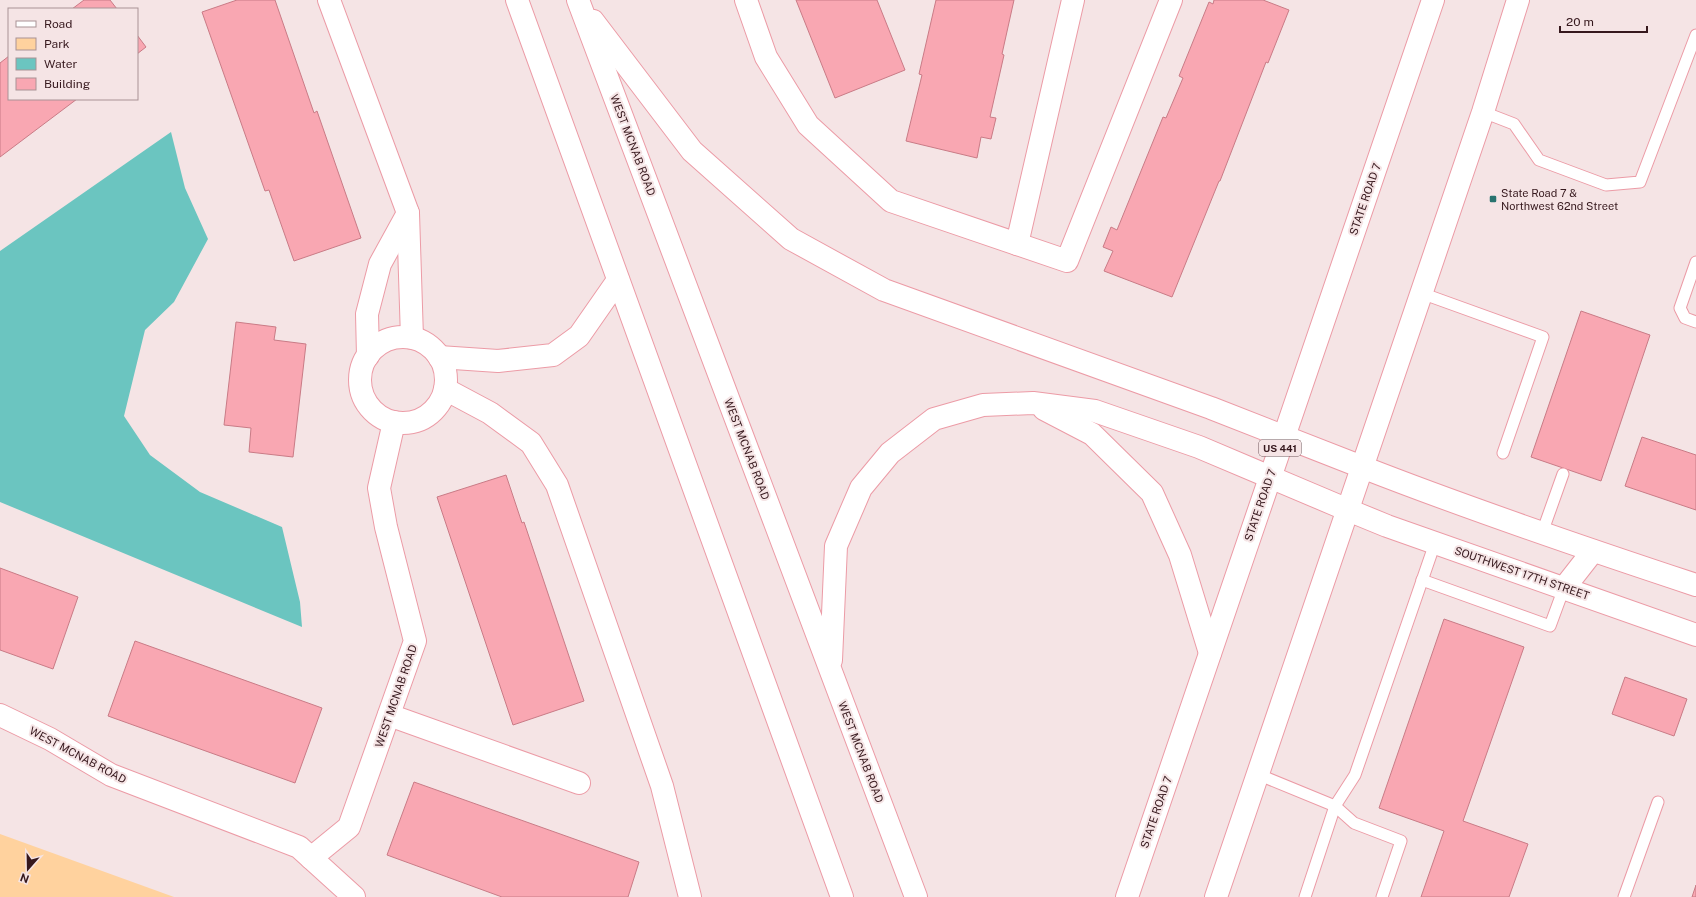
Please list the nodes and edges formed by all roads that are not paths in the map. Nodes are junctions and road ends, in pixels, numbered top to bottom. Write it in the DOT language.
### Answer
graph roads {
  1 [pos="329,0"];
  2 [pos="517,0"];
  3 [pos="578,0"];
  4 [pos="746,0"];
  5 [pos="1073,0"];
  6 [pos="1171,0"];
  7 [pos="1432,0"];
  8 [pos="1518,0"];
  9 [pos="1696,35"];
  10 [pos="1694,48"];
  11 [pos="1482,112"];
  12 [pos="408,213"];
  13 [pos="1017,244"];
  14 [pos="1696,262"];
  15 [pos="618,280"];
  16 [pos="1421,293"];
  17 [pos="1696,322"];
  18 [pos="412,338"];
  19 [pos="368,356"];
  20 [pos="439,357"];
  21 [pos="444,389"];
  22 [pos="1032,403"];
  23 [pos="394,422"];
  24 [pos="1284,436"];
  25 [pos="1503,453"];
  26 [pos="1362,467"];
  27 [pos="1563,474"];
  28 [pos="1270,477"];
  29 [pos="1348,510"];
  30 [pos="1542,533"];
  31 [pos="1435,543"];
  32 [pos="1593,551"];
  33 [pos="1422,580"];
  34 [pos="1696,585"];
  35 [pos="1564,588"];
  36 [pos="1696,635"];
  37 [pos="1210,652"];
  38 [pos="830,670"];
  39 [pos="389,715"];
  40 [pos="0,716"];
  41 [pos="1257,774"];
  42 [pos="579,783"];
  43 [pos="1658,802"];
  44 [pos="1336,806"];
  45 [pos="311,858"];
  46 [pos="354,897"];
  47 [pos="690,897"];
  48 [pos="842,897"];
  49 [pos="916,897"];
  50 [pos="1127,897"];
  51 [pos="1216,897"];
  52 [pos="1305,897"];
  53 [pos="1382,897"];
  54 [pos="1624,897"];
  1 -- 12 [label="main road"];
  2 -- 15 [label="main road"];
  3 -- 24 [label="main road"];
  3 -- 38 [label="main road, WEST MCNAB ROAD"];
  4 -- 13 [label="main road"];
  5 -- 13 [label="main road"];
  6 -- 13 [label="main road"];
  7 -- 24 [label="main road, STATE ROAD 7 / US 441"];
  8 -- 11 [label="main road"];
  9 -- 10 [label="lane"];
  10 -- 11 [label="lane"];
  11 -- 16 [label="main road"];
  12 -- 18 [label="main road"];
  12 -- 19 [label="main road"];
  14 -- 17 [label="lane"];
  15 -- 20 [label="main road"];
  15 -- 48 [label="main road"];
  16 -- 25 [label="lane"];
  16 -- 26 [label="main road"];
  18 -- 19 [label="main road"];
  18 -- 20 [label="main road"];
  19 -- 23 [label="main road"];
  20 -- 21 [label="main road"];
  21 -- 23 [label="main road"];
  21 -- 47 [label="main road"];
  22 -- 28 [label="main road, SOUTHWEST 17TH STREET"];
  22 -- 37 [label="main road"];
  22 -- 38 [label="main road, SOUTHWEST 17TH STREET"];
  23 -- 39 [label="main road, WEST MCNAB ROAD"];
  24 -- 26 [label="main road"];
  24 -- 28 [label="main road, STATE ROAD 7 / US 441"];
  26 -- 29 [label="main road"];
  26 -- 30 [label="main road"];
  27 -- 30 [label="lane"];
  28 -- 29 [label="main road, SOUTHWEST 17TH STREET"];
  28 -- 37 [label="main road, STATE ROAD 7 / US 441"];
  29 -- 31 [label="main road, SOUTHWEST 17TH STREET"];
  29 -- 41 [label="main road"];
  30 -- 32 [label="main road"];
  31 -- 33 [label="lane"];
  31 -- 35 [label="main road, SOUTHWEST 17TH STREET"];
  32 -- 34 [label="main road"];
  32 -- 35 [label="main road"];
  33 -- 35 [label="lane"];
  33 -- 44 [label="lane"];
  35 -- 36 [label="main road, SOUTHWEST 17TH STREET"];
  37 -- 50 [label="main road, STATE ROAD 7 / US 441"];
  38 -- 49 [label="main road, WEST MCNAB ROAD"];
  39 -- 42 [label="main road"];
  39 -- 45 [label="main road, WEST MCNAB ROAD"];
  40 -- 45 [label="main road, WEST MCNAB ROAD"];
  41 -- 44 [label="lane"];
  41 -- 51 [label="main road"];
  43 -- 54 [label="lane"];
  44 -- 52 [label="lane"];
  44 -- 53 [label="lane"];
  45 -- 46 [label="main road, WEST MCNAB ROAD"];
}
